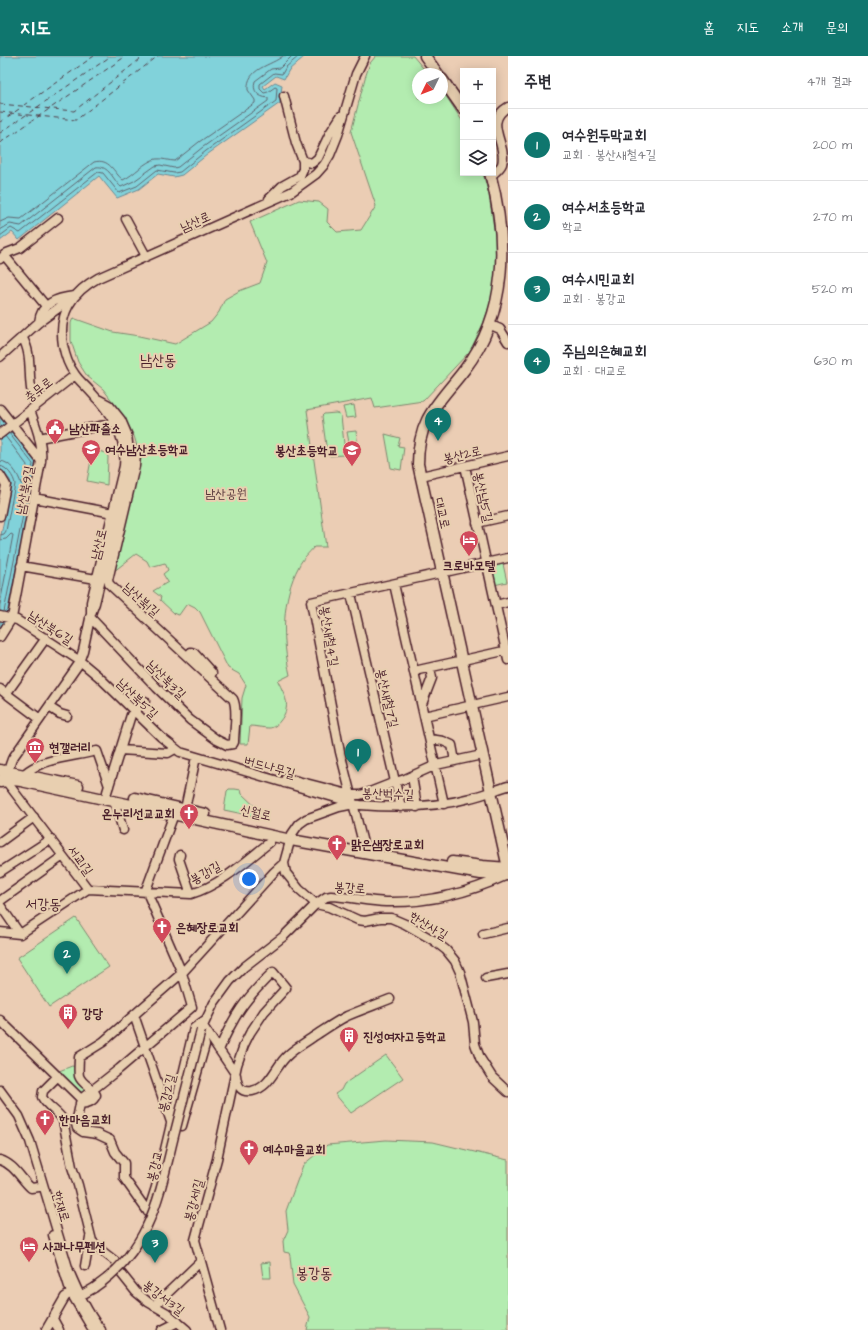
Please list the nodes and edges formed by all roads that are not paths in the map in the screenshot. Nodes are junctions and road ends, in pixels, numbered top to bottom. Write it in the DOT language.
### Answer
graph roads {
  1 [pos="365,57"];
  2 [pos="425,58"];
  3 [pos="433,68"];
  4 [pos="448,88"];
  5 [pos="284,96"];
  6 [pos="460,105"];
  7 [pos="508,107"];
  8 [pos="345,112"];
  9 [pos="303,161"];
  10 [pos="496,170"];
  11 [pos="490,176"];
  12 [pos="266,202"];
  13 [pos="58,218"];
  14 [pos="126,219"];
  15 [pos="146,256"];
  16 [pos="2,257"];
  17 [pos="74,296"];
  18 [pos="46,306"];
  19 [pos="42,321"];
  20 [pos="490,325"];
  21 [pos="62,333"];
  22 [pos="22,337"];
  23 [pos="508,342"];
  24 [pos="0,357"];
  25 [pos="75,375"];
  26 [pos="96,398"];
  27 [pos="33,408"];
  28 [pos="0,409"];
  29 [pos="116,423"];
  30 [pos="12,424"];
  31 [pos="0,434"];
  32 [pos="39,438"];
  33 [pos="129,447"];
  34 [pos="508,456"];
  35 [pos="41,461"];
  36 [pos="465,466"];
  37 [pos="0,475"];
  38 [pos="421,476"];
  39 [pos="34,498"];
  40 [pos="112,513"];
  41 [pos="0,516"];
  42 [pos="508,516"];
  43 [pos="477,523"];
  44 [pos="508,558"];
  45 [pos="486,563"];
  46 [pos="22,566"];
  47 [pos="443,573"];
  48 [pos="96,579"];
  49 [pos="394,584"];
  50 [pos="350,594"];
  51 [pos="508,602"];
  52 [pos="496,605"];
  53 [pos="90,615"];
  54 [pos="7,617"];
  55 [pos="0,637"];
  56 [pos="46,638"];
  57 [pos="507,650"];
  58 [pos="462,660"];
  59 [pos="508,660"];
  60 [pos="80,661"];
  61 [pos="430,668"];
  62 [pos="414,671"];
  63 [pos="3,691"];
  64 [pos="508,697"];
  65 [pos="145,700"];
  66 [pos="422,704"];
  67 [pos="471,705"];
  68 [pos="49,707"];
  69 [pos="135,711"];
  70 [pos="67,716"];
  71 [pos="424,716"];
  72 [pos="40,719"];
  73 [pos="430,739"];
  74 [pos="234,742"];
  75 [pos="120,750"];
  76 [pos="177,750"];
  77 [pos="482,755"];
  78 [pos="196,757"];
  79 [pos="455,761"];
  80 [pos="436,765"];
  81 [pos="24,774"];
  82 [pos="2,775"];
  83 [pos="412,776"];
  84 [pos="395,782"];
  85 [pos="508,786"];
  86 [pos="108,789"];
  87 [pos="491,791"];
  88 [pos="114,800"];
  89 [pos="353,800"];
  90 [pos="444,804"];
  91 [pos="416,806"];
  92 [pos="401,807"];
  93 [pos="185,809"];
  94 [pos="174,814"];
  95 [pos="34,817"];
  96 [pos="123,830"];
  97 [pos="272,835"];
  98 [pos="292,837"];
  99 [pos="50,839"];
  100 [pos="0,842"];
  101 [pos="364,847"];
  102 [pos="180,854"];
  103 [pos="64,856"];
  104 [pos="284,863"];
  105 [pos="0,872"];
  106 [pos="507,872"];
  107 [pos="88,889"];
  108 [pos="147,892"];
  109 [pos="191,894"];
  110 [pos="0,901"];
  111 [pos="316,904"];
  112 [pos="0,905"];
  113 [pos="508,928"];
  114 [pos="0,932"];
  115 [pos="20,934"];
  116 [pos="483,934"];
  117 [pos="182,973"];
  118 [pos="508,974"];
  119 [pos="486,978"];
  120 [pos="390,999"];
  121 [pos="134,1015"];
  122 [pos="0,1020"];
  123 [pos="203,1026"];
  124 [pos="144,1047"];
  125 [pos="219,1050"];
  126 [pos="236,1075"];
  127 [pos="58,1076"];
  128 [pos="0,1090"];
  129 [pos="93,1090"];
  130 [pos="508,1092"];
  131 [pos="0,1098"];
  132 [pos="81,1101"];
  133 [pos="171,1123"];
  134 [pos="0,1160"];
  135 [pos="39,1187"];
  136 [pos="90,1237"];
  137 [pos="200,1262"];
  138 [pos="85,1266"];
  139 [pos="71,1293"];
  140 [pos="80,1296"];
  141 [pos="154,1306"];
  142 [pos="53,1319"];
  143 [pos="178,1322"];
  144 [pos="46,1330"];
  145 [pos="59,1330"];
  146 [pos="93,1330"];
  147 [pos="101,1330"];
  148 [pos="162,1330"];
  149 [pos="187,1330"];
  150 [pos="220,1330"];
  1 -- 8 [label="street, 남산로"];
  2 -- 3 [label="main road"];
  4 -- 6 [label="main road"];
  5 -- 9 [label="street"];
  7 -- 10 [label="street"];
  8 -- 9 [label="street"];
  8 -- 12 [label="street, 남산로"];
  9 -- 12 [label="street"];
  11 -- 20 [label="main road, 대교로"];
  12 -- 15 [label="street, 남산로"];
  13 -- 16 [label="street"];
  14 -- 15 [label="street"];
  15 -- 17 [label="street, 남산로"];
  16 -- 18 [label="street"];
  17 -- 18 [label="street"];
  17 -- 19 [label="street"];
  17 -- 21 [label="street, 남산로"];
  18 -- 19 [label="street"];
  19 -- 21 [label="street"];
  19 -- 22 [label="street"];
  20 -- 23 [label="street"];
  20 -- 38 [label="main road, 대교로"];
  21 -- 25 [label="street, 남산로"];
  22 -- 24 [label="street"];
  22 -- 27 [label="street"];
  25 -- 26 [label="street, 남산로"];
  25 -- 27 [label="street, 충무로"];
  26 -- 29 [label="street, 남산로"];
  26 -- 33 [label="street, 남산로"];
  27 -- 30 [label="street, 충무로"];
  27 -- 32 [label="street"];
  28 -- 30 [label="street"];
  29 -- 32 [label="street"];
  29 -- 40 [label="street, 남산로"];
  30 -- 31 [label="street, 충무로"];
  30 -- 35 [label="street, 남산북9길"];
  32 -- 35 [label="street"];
  33 -- 53 [label="street, 남산로"];
  33 -- 74 [label="street, 남산북1길"];
  34 -- 36 [label="street, 봉산2로"];
  35 -- 39 [label="street, 남산북9길"];
  36 -- 38 [label="street, 봉산2로"];
  36 -- 43 [label="street, 봉산남5길"];
  37 -- 41 [label="street"];
  38 -- 47 [label="main road, 대교로"];
  39 -- 40 [label="street"];
  39 -- 46 [label="street, 남산북9길"];
  40 -- 48 [label="street, 남산로"];
  42 -- 43 [label="street"];
  43 -- 45 [label="street, 봉산남5길"];
  44 -- 45 [label="street, 봉산새철4길"];
  45 -- 47 [label="street, 봉산새철4길"];
  45 -- 52 [label="street, 봉산남5길"];
  46 -- 48 [label="street"];
  46 -- 54 [label="street, 남산북9길"];
  47 -- 49 [label="street, 봉산새철4길"];
  47 -- 58 [label="main road, 대교로"];
  48 -- 53 [label="street, 남산로"];
  49 -- 50 [label="street, 봉산새철4길"];
  49 -- 62 [label="street"];
  50 -- 84 [label="street, 봉산새철7길"];
  50 -- 89 [label="street, 봉산새철4길"];
  51 -- 52 [label="street"];
  52 -- 57 [label="street, 봉산남5길"];
  53 -- 60 [label="street, 남산로"];
  53 -- 74 [label="street, 남산북3길"];
  54 -- 55 [label="street, 남산북9길"];
  54 -- 56 [label="street, 남산북6길"];
  56 -- 60 [label="street, 남산북6길"];
  56 -- 63 [label="street"];
  57 -- 58 [label="street"];
  57 -- 59 [label="street, 봉산남5길"];
  58 -- 61 [label="street"];
  58 -- 67 [label="main road, 대교로"];
  60 -- 68 [label="street, 남산로"];
  60 -- 69 [label="street, 남산북5길"];
  61 -- 62 [label="street"];
  61 -- 66 [label="street"];
  62 -- 66 [label="street"];
  63 -- 72 [label="street"];
  64 -- 67 [label="street"];
  65 -- 69 [label="street"];
  66 -- 71 [label="street"];
  67 -- 71 [label="street"];
  67 -- 77 [label="main road, 대교로"];
  68 -- 70 [label="street"];
  68 -- 72 [label="street, 남산로"];
  69 -- 75 [label="street"];
  69 -- 76 [label="street, 남산북5길"];
  71 -- 73 [label="street"];
  72 -- 82 [label="street, 남산로"];
  73 -- 79 [label="street"];
  73 -- 80 [label="street"];
  75 -- 76 [label="street"];
  75 -- 86 [label="street"];
  76 -- 78 [label="street, 버드나무길"];
  77 -- 79 [label="street"];
  77 -- 87 [label="main road, 대교로"];
  78 -- 89 [label="street, 버드나무길"];
  78 -- 93 [label="street"];
  79 -- 80 [label="street"];
  80 -- 83 [label="street"];
  80 -- 90 [label="street"];
  81 -- 82 [label="main road, 신월로"];
  81 -- 86 [label="main road, 신월로"];
  81 -- 86 [label="street"];
  82 -- 88 [label="main road, 신월로"];
  82 -- 95 [label="street, 서교1길"];
  83 -- 84 [label="street"];
  83 -- 91 [label="street"];
  84 -- 89 [label="street"];
  84 -- 92 [label="street, 봉산새철7길"];
  85 -- 87 [label="street, 봉산벅수길"];
  86 -- 93 [label="main road, 신월로"];
  87 -- 90 [label="street, 봉산벅수길"];
  87 -- 106 [label="main road, 대교로"];
  88 -- 94 [label="main road, 신월로"];
  88 -- 96 [label="street"];
  89 -- 92 [label="street, 봉산벅수길"];
  89 -- 98 [label="street, 봉산벅수길"];
  89 -- 101 [label="street"];
  90 -- 91 [label="street, 봉산벅수길"];
  91 -- 92 [label="street, 봉산벅수길"];
  93 -- 98 [label="main road, 신월로"];
  94 -- 97 [label="main road, 신월로"];
  94 -- 108 [label="street"];
  95 -- 99 [label="street, 서교1길"];
  95 -- 100 [label="street"];
  97 -- 98 [label="main road, 신월로"];
  97 -- 109 [label="street, 봉강1길"];
  98 -- 101 [label="main road, 신월로"];
  98 -- 104 [label="street"];
  98 -- 106 [label="main road, 신월로"];
  99 -- 103 [label="street, 서교1길"];
  99 -- 105 [label="street"];
  101 -- 106 [label="main road, 신월로"];
  102 -- 109 [label="street"];
  103 -- 107 [label="street, 서교1길"];
  103 -- 110 [label="street"];
  104 -- 111 [label="street"];
  104 -- 117 [label="street"];
  106 -- 111 [label="street, 봉강로"];
  107 -- 108 [label="street, 봉강1길"];
  107 -- 115 [label="street, 서교1길"];
  108 -- 109 [label="street, 봉강1길"];
  108 -- 117 [label="street"];
  111 -- 123 [label="street, 봉강로"];
  111 -- 130 [label="street, 한산사길"];
  112 -- 115 [label="street"];
  113 -- 116 [label="street"];
  114 -- 115 [label="street"];
  117 -- 121 [label="street"];
  117 -- 124 [label="street"];
  118 -- 119 [label="street"];
  120 -- 126 [label="street"];
  121 -- 124 [label="street, 봉강2길"];
  121 -- 129 [label="street"];
  122 -- 127 [label="street"];
  123 -- 125 [label="street"];
  123 -- 133 [label="street, 봉강2길"];
  123 -- 133 [label="street"];
  123 -- 140 [label="street, 봉강교, bridge"];
  124 -- 129 [label="street"];
  124 -- 133 [label="street, 봉강2길"];
  125 -- 126 [label="street"];
  125 -- 126 [label="street, 봉강서1길"];
  126 -- 137 [label="street, 봉강서1길"];
  127 -- 132 [label="street"];
  127 -- 136 [label="street"];
  128 -- 140 [label="street, 한재로"];
  129 -- 132 [label="street"];
  131 -- 135 [label="street, 한재로"];
  132 -- 133 [label="street"];
  134 -- 135 [label="street"];
  135 -- 139 [label="street, 한재로"];
  136 -- 138 [label="street"];
  136 -- 141 [label="street, 봉강서3길"];
  137 -- 141 [label="street"];
  137 -- 150 [label="street, 봉강서1길"];
  139 -- 140 [label="street"];
  139 -- 142 [label="street"];
  139 -- 146 [label="street, 한재로"];
  140 -- 147 [label="street, 한재로"];
  141 -- 143 [label="street, 봉강서3길"];
  142 -- 144 [label="street"];
  142 -- 145 [label="street"];
  143 -- 148 [label="street"];
  143 -- 149 [label="street, 봉강서3길"];
}
